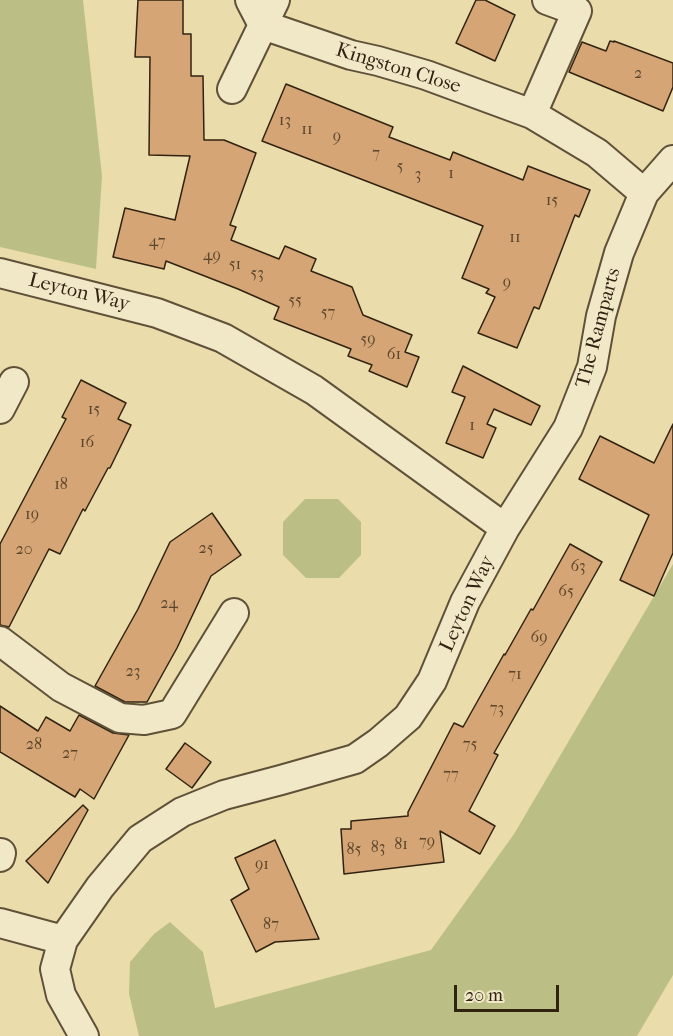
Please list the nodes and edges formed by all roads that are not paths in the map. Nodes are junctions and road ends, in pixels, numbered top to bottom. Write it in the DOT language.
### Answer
graph roads {
  1 [pos="250,0"];
  2 [pos="547,0"];
  3 [pos="269,12"];
  4 [pos="232,89"];
  5 [pos="532,114"];
  6 [pos="673,160"];
  7 [pos="644,193"];
  8 [pos="0,273"];
  9 [pos="14,382"];
  10 [pos="0,409"];
  11 [pos="505,528"];
  12 [pos="234,613"];
  13 [pos="0,641"];
  14 [pos="0,923"];
  15 [pos="63,940"];
  16 [pos="84,1036"];
  1 -- 3 [label="street"];
  2 -- 5 [label="street"];
  3 -- 4 [label="street"];
  3 -- 5 [label="street, Kingston Close"];
  5 -- 7 [label="street, Kingston Close"];
  6 -- 7 [label="street, The Ramparts"];
  7 -- 11 [label="street, The Ramparts"];
  8 -- 11 [label="street, Leyton Way"];
  9 -- 10 [label="street"];
  11 -- 15 [label="street, Leyton Way"];
  12 -- 13 [label="street"];
  14 -- 15 [label="street"];
  15 -- 16 [label="street, Leyton Way"];
}
